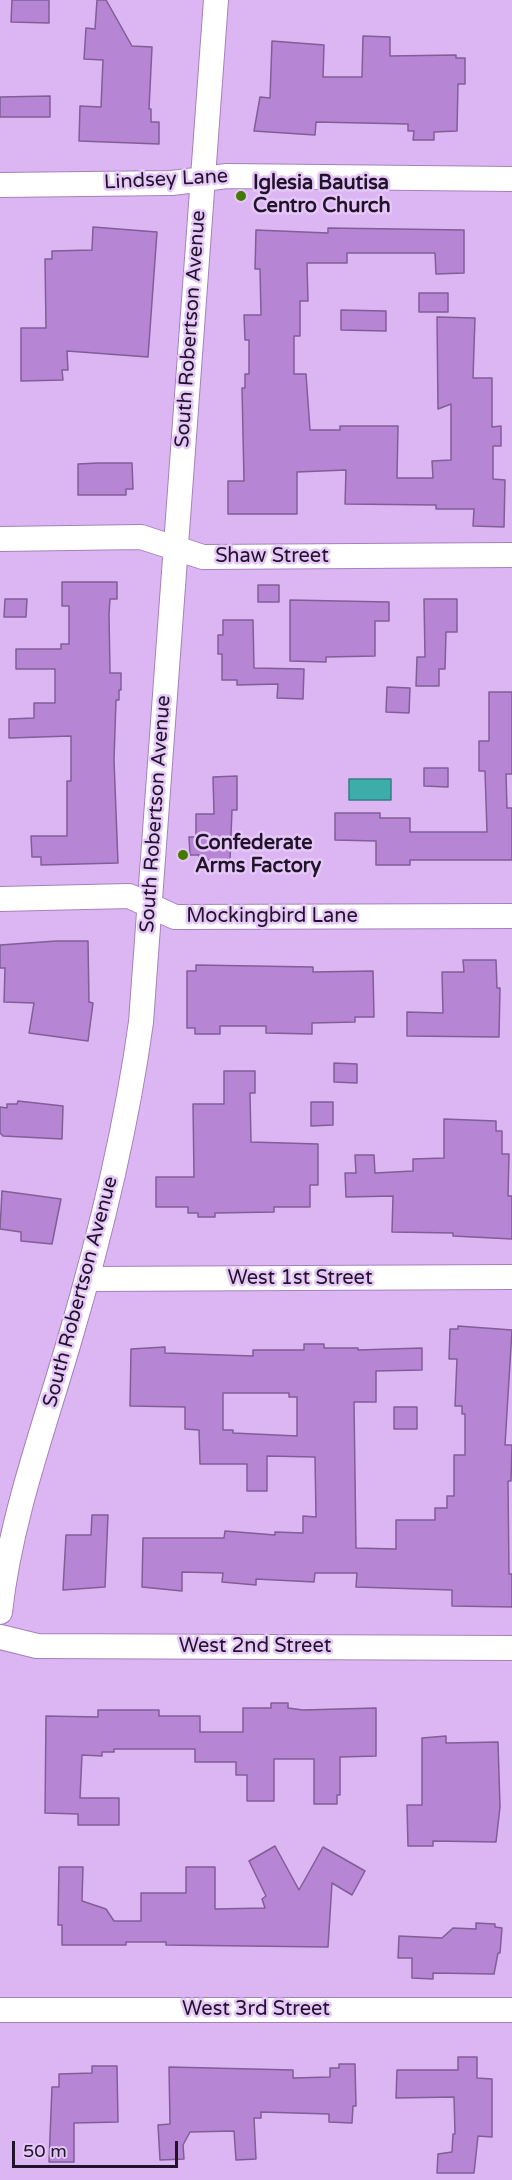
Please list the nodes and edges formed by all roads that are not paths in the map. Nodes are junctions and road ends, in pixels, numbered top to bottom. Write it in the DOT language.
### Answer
graph roads {
  1 [pos="216,0"];
  2 [pos="512,179"];
  3 [pos="202,181"];
  4 [pos="0,185"];
  5 [pos="0,539"];
  6 [pos="176,547"];
  7 [pos="512,555"];
  8 [pos="0,899"];
  9 [pos="150,905"];
  10 [pos="512,916"];
  11 [pos="512,1277"];
  12 [pos="88,1279"];
  13 [pos="0,1612"];
  14 [pos="0,1637"];
  15 [pos="512,1648"];
  16 [pos="0,2010"];
  17 [pos="512,2010"];
  1 -- 3 [label="street, South Robertson Avenue"];
  2 -- 3 [label="street, Lindsey Lane"];
  3 -- 4 [label="street, Lindsey Lane"];
  3 -- 6 [label="street, South Robertson Avenue"];
  5 -- 6 [label="street, Shaw Street"];
  6 -- 7 [label="street, Shaw Street"];
  6 -- 9 [label="street, South Robertson Avenue"];
  8 -- 9 [label="street, Mockingbird Lane"];
  9 -- 10 [label="street, Mockingbird Lane"];
  9 -- 12 [label="street, South Robertson Avenue"];
  11 -- 12 [label="street, West 1st Street"];
  12 -- 13 [label="street, South Robertson Avenue"];
  14 -- 15 [label="street, West 2nd Street"];
  16 -- 17 [label="street, West 3rd Street"];
}
